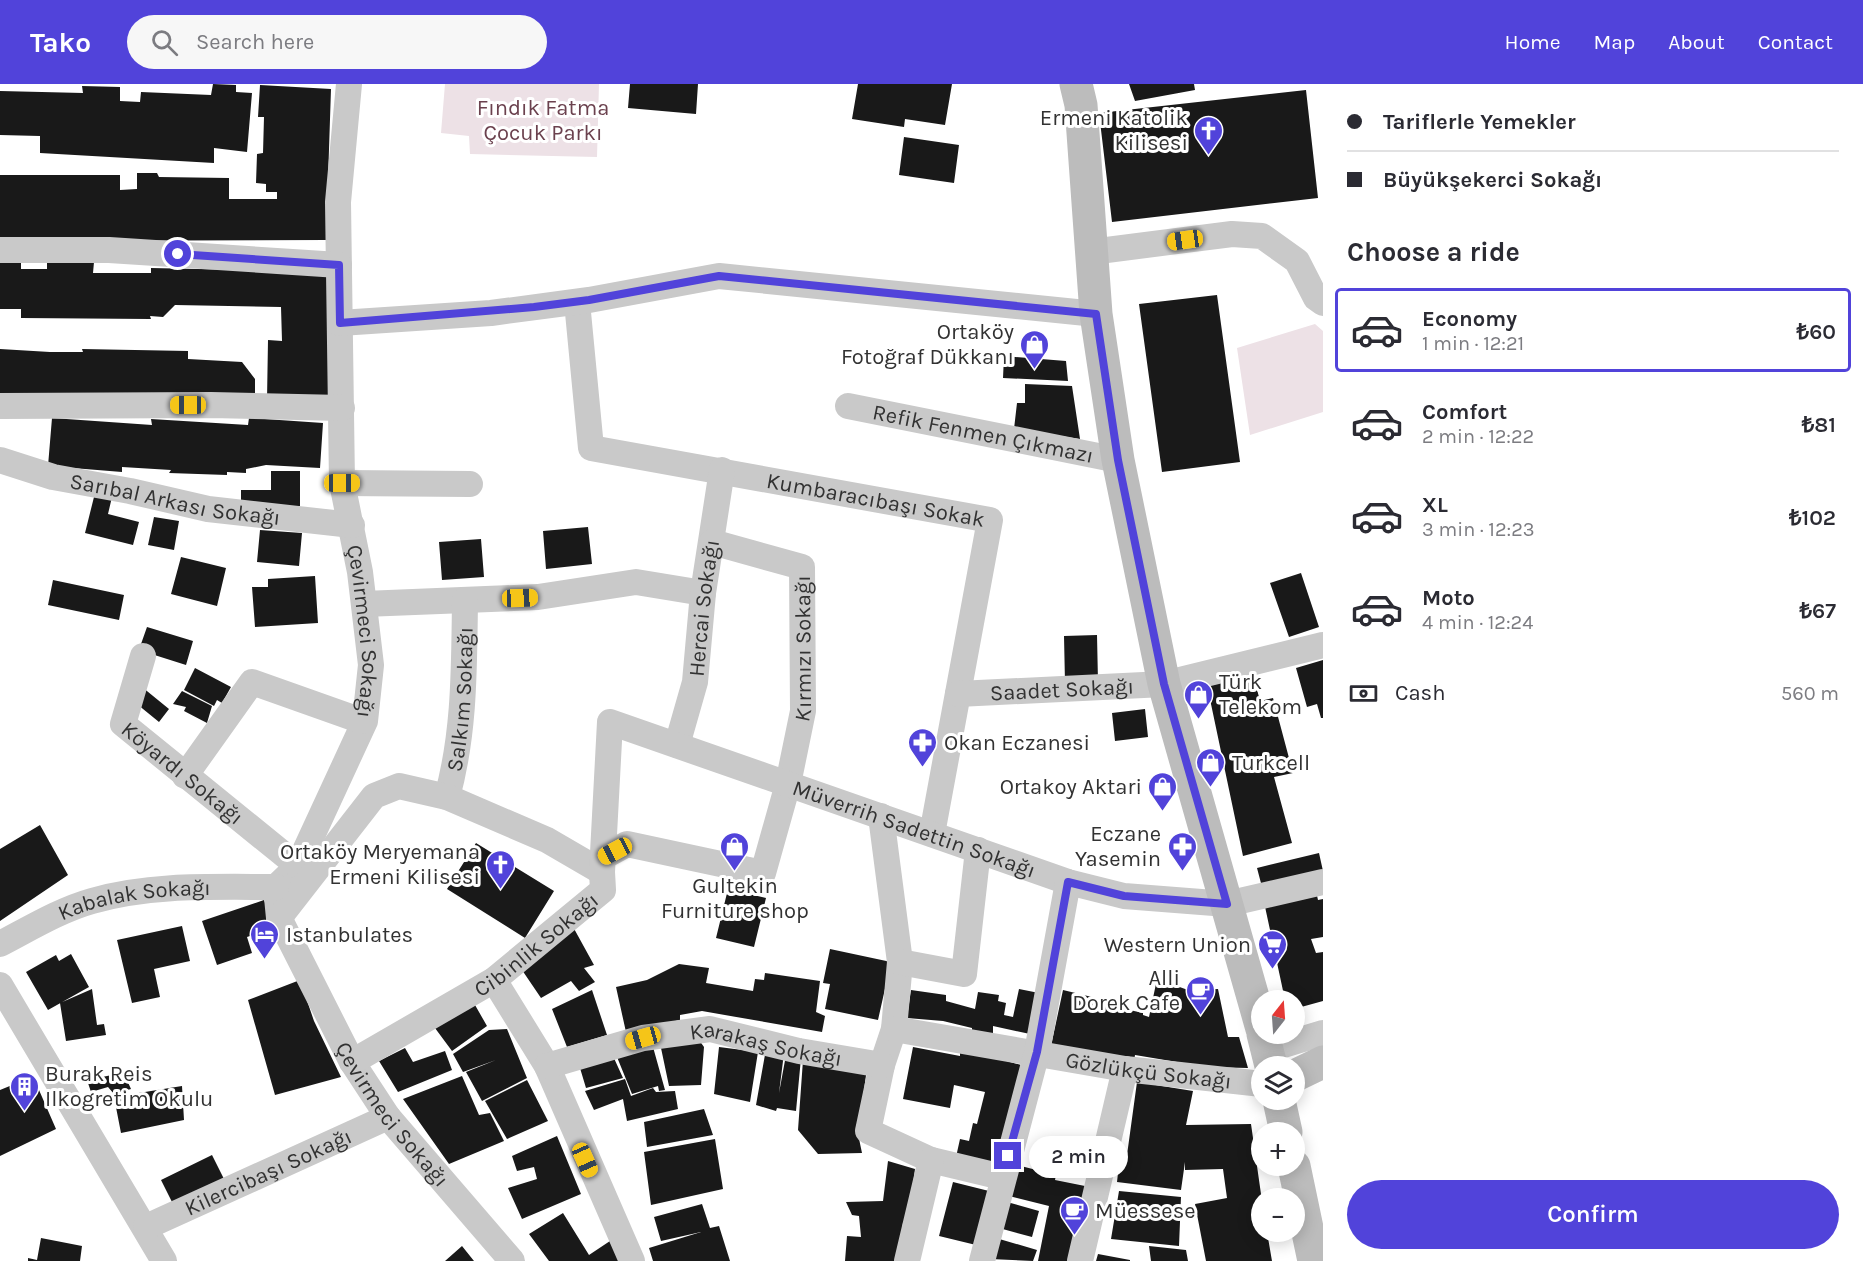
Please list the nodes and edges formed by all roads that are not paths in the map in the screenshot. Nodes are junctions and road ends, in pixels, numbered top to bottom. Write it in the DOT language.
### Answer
graph roads {
  1 [pos="349,84"];
  2 [pos="1076,84"];
  3 [pos="0,250"];
  4 [pos="1091,252"];
  5 [pos="339,265"];
  6 [pos="577,302"];
  7 [pos="1323,303"];
  8 [pos="1096,314"];
  9 [pos="340,323"];
  10 [pos="0,406"];
  11 [pos="848,406"];
  12 [pos="342,408"];
  13 [pos="0,460"];
  14 [pos="1118,460"];
  15 [pos="722,470"];
  16 [pos="342,483"];
  17 [pos="470,484"];
  18 [pos="352,525"];
  19 [pos="712,542"];
  20 [pos="703,593"];
  21 [pos="465,600"];
  22 [pos="364,604"];
  23 [pos="1323,645"];
  24 [pos="143,656"];
  25 [pos="1164,684"];
  26 [pos="958,694"];
  27 [pos="362,721"];
  28 [pos="610,722"];
  29 [pos="677,746"];
  30 [pos="185,776"];
  31 [pos="788,784"];
  32 [pos="447,797"];
  33 [pos="881,816"];
  34 [pos="932,834"];
  35 [pos="978,850"];
  36 [pos="602,864"];
  37 [pos="298,866"];
  38 [pos="1068,882"];
  39 [pos="1323,882"];
  40 [pos="276,887"];
  41 [pos="1227,904"];
  42 [pos="279,918"];
  43 [pos="0,944"];
  44 [pos="900,962"];
  45 [pos="494,980"];
  46 [pos="0,984"];
  47 [pos="894,1029"];
  48 [pos="1323,1033"];
  49 [pos="1266,1045"];
  50 [pos="1037,1052"];
  51 [pos="352,1062"];
  52 [pos="1323,1062"];
  53 [pos="882,1065"];
  54 [pos="547,1066"];
  55 [pos="1125,1069"];
  56 [pos="1305,1071"];
  57 [pos="1251,1083"];
  58 [pos="388,1117"];
  59 [pos="932,1160"];
  60 [pos="1295,1176"];
  61 [pos="1002,1177"];
  62 [pos="146,1227"];
  63 [pos="164,1261"];
  64 [pos="512,1261"];
  65 [pos="632,1261"];
  66 [pos="907,1261"];
  67 [pos="982,1261"];
  68 [pos="1080,1261"];
  69 [pos="1314,1261"];
  1 -- 5 [label="street, Çevirmeci Sokağı"];
  2 -- 4 [label="main road"];
  3 -- 5 [label="street"];
  4 -- 7 [label="street"];
  4 -- 8 [label="main road"];
  5 -- 9 [label="street, Çevirmeci Sokağı"];
  6 -- 8 [label="street"];
  6 -- 9 [label="street"];
  6 -- 15 [label="street, Kumbaracıbaşı Sokak"];
  8 -- 14 [label="main road"];
  9 -- 12 [label="street, Çevirmeci Sokağı"];
  10 -- 12 [label="street"];
  11 -- 14 [label="street, Refik Fenmen Çıkmazı"];
  12 -- 16 [label="street, Çevirmeci Sokağı"];
  13 -- 18 [label="street, Sarıbal Arkası Sokağı"];
  14 -- 25 [label="main road"];
  15 -- 19 [label="street, Hercai Sokağı"];
  15 -- 26 [label="street, Kumbaracıbaşı Sokak"];
  16 -- 17 [label="street"];
  16 -- 18 [label="street, Çevirmeci Sokağı"];
  18 -- 22 [label="street, Çevirmeci Sokağı"];
  19 -- 20 [label="street, Hercai Sokağı"];
  19 -- 31 [label="street, Kırmızı Sokağı"];
  20 -- 21 [label="street"];
  20 -- 29 [label="street, Hercai Sokağı"];
  21 -- 22 [label="street"];
  21 -- 32 [label="street, Salkım Sokağı"];
  22 -- 27 [label="street, Çevirmeci Sokağı"];
  23 -- 25 [label="street, Saadet Sokağı"];
  24 -- 30 [label="street, Köyardı Sokağı"];
  25 -- 26 [label="street, Saadet Sokağı"];
  25 -- 41 [label="main road"];
  26 -- 34 [label="street, Kumbaracıbaşı Sokak"];
  27 -- 30 [label="street"];
  27 -- 37 [label="street, Çevirmeci Sokağı"];
  28 -- 29 [label="street, Müverrih Sadettin Sokağı"];
  28 -- 36 [label="street, Cibinlik Sokağı"];
  29 -- 31 [label="street, Müverrih Sadettin Sokağı"];
  30 -- 37 [label="street, Köyardı Sokağı"];
  31 -- 33 [label="street, Müverrih Sadettin Sokağı"];
  31 -- 36 [label="street"];
  32 -- 36 [label="street"];
  32 -- 42 [label="street"];
  33 -- 34 [label="street, Müverrih Sadettin Sokağı"];
  33 -- 44 [label="street"];
  34 -- 35 [label="street, Müverrih Sadettin Sokağı"];
  35 -- 38 [label="street, Müverrih Sadettin Sokağı"];
  35 -- 44 [label="street"];
  36 -- 45 [label="street, Cibinlik Sokağı"];
  37 -- 40 [label="street, Çevirmeci Sokağı"];
  38 -- 41 [label="street, Müverrih Sadettin Sokağı"];
  38 -- 50 [label="street"];
  39 -- 41 [label="street, Müverrih Sadettin Sokağı"];
  40 -- 42 [label="street, Çevirmeci Sokağı"];
  40 -- 43 [label="street, Kabalak Sokağı"];
  41 -- 49 [label="main road"];
  42 -- 51 [label="street, Çevirmeci Sokağı"];
  44 -- 47 [label="street"];
  45 -- 51 [label="street, Cibinlik Sokağı"];
  45 -- 54 [label="street"];
  46 -- 62 [label="street"];
  47 -- 50 [label="street, Gözlükçü Sokağı"];
  47 -- 53 [label="street"];
  48 -- 49 [label="street"];
  50 -- 55 [label="street, Gözlükçü Sokağı"];
  50 -- 61 [label="street"];
  51 -- 58 [label="street, Çevirmeci Sokağı"];
  52 -- 56 [label="main road"];
  53 -- 54 [label="street, Karakaş Sokağı"];
  53 -- 59 [label="street"];
  54 -- 65 [label="street"];
  55 -- 57 [label="street, Gözlükçü Sokağı"];
  55 -- 68 [label="street"];
  58 -- 62 [label="street, Kilercibaşı Sokağı"];
  58 -- 64 [label="street, Çevirmeci Sokağı"];
  59 -- 61 [label="street"];
  59 -- 66 [label="street"];
  60 -- 69 [label="main road"];
  61 -- 67 [label="street"];
  62 -- 63 [label="street"];
}
